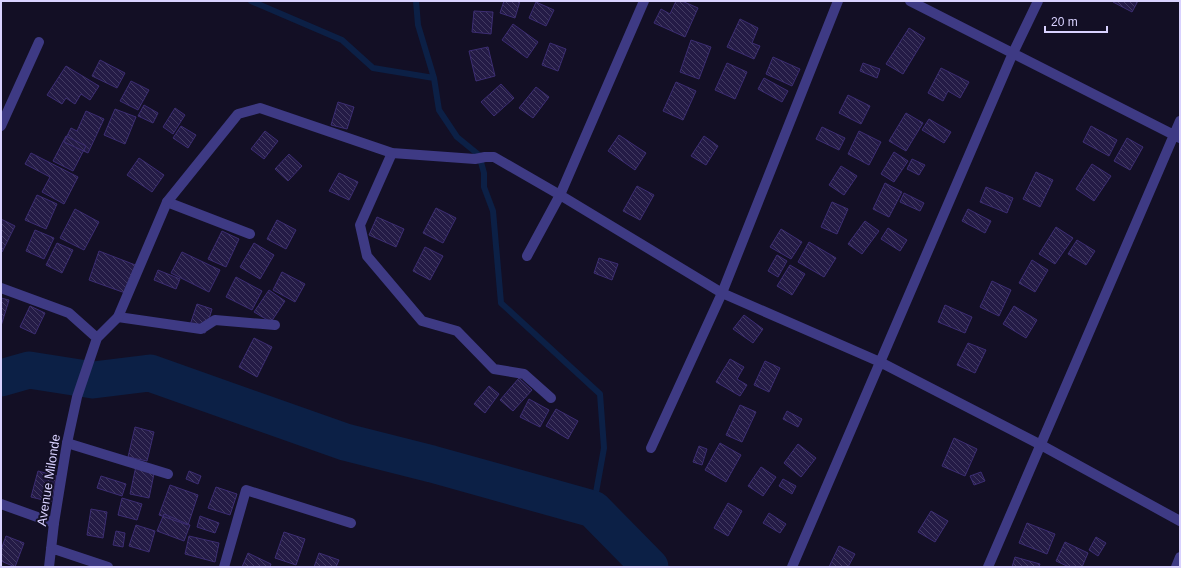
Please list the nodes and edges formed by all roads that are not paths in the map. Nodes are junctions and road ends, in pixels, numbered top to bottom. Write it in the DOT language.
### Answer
graph roads {
  1 [pos="644,1"];
  2 [pos="838,1"];
  3 [pos="910,1"];
  4 [pos="1038,1"];
  5 [pos="39,42"];
  6 [pos="1013,53"];
  7 [pos="1180,122"];
  8 [pos="1,126"];
  9 [pos="1177,136"];
  10 [pos="392,153"];
  11 [pos="560,194"];
  12 [pos="167,202"];
  13 [pos="250,234"];
  14 [pos="527,256"];
  15 [pos="1,288"];
  16 [pos="722,292"];
  17 [pos="118,317"];
  18 [pos="275,325"];
  19 [pos="97,338"];
  20 [pos="880,362"];
  21 [pos="551,398"];
  22 [pos="67,443"];
  23 [pos="1041,445"];
  24 [pos="651,448"];
  25 [pos="168,474"];
  26 [pos="1,504"];
  27 [pos="1180,521"];
  28 [pos="54,523"];
  29 [pos="351,523"];
  30 [pos="52,548"];
  31 [pos="1180,556"];
  32 [pos="49,567"];
  33 [pos="108,567"];
  34 [pos="224,567"];
  35 [pos="792,567"];
  36 [pos="988,567"];
  37 [pos="1176,567"];
  1 -- 11 [label="street"];
  2 -- 16 [label="street"];
  3 -- 6 [label="street"];
  4 -- 6 [label="street"];
  5 -- 8 [label="street"];
  6 -- 9 [label="street"];
  6 -- 20 [label="street"];
  7 -- 9 [label="street"];
  9 -- 23 [label="street"];
  10 -- 11 [label="street"];
  10 -- 12 [label="street"];
  10 -- 21 [label="street"];
  11 -- 14 [label="street"];
  11 -- 16 [label="street"];
  12 -- 13 [label="street"];
  12 -- 17 [label="street"];
  15 -- 19 [label="street"];
  16 -- 20 [label="street"];
  16 -- 24 [label="street"];
  17 -- 18 [label="street"];
  17 -- 19 [label="street"];
  19 -- 22 [label="street, Avenue Milonde"];
  20 -- 23 [label="street"];
  20 -- 35 [label="street"];
  22 -- 25 [label="street"];
  22 -- 28 [label="street, Avenue Milonde"];
  23 -- 27 [label="street"];
  23 -- 36 [label="street"];
  26 -- 28 [label="street"];
  28 -- 30 [label="street, Avenue Milonde"];
  29 -- 34 [label="street"];
  30 -- 32 [label="street, Avenue Milonde"];
  30 -- 33 [label="street"];
  31 -- 37 [label="street"];
}
